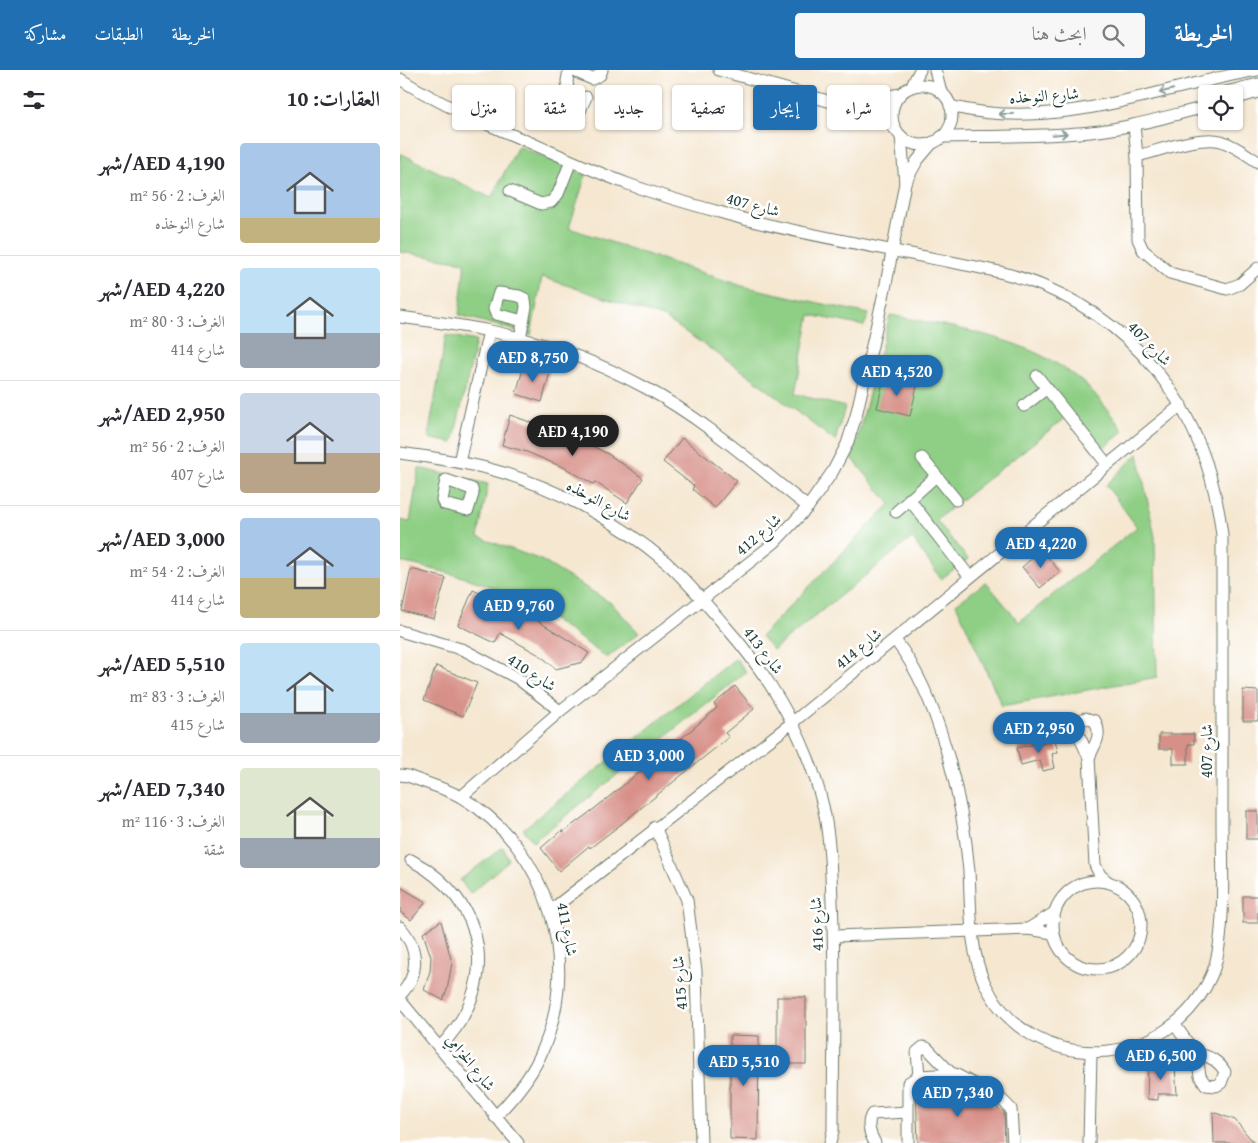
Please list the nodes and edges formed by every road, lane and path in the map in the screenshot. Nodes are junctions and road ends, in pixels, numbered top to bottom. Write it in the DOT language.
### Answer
graph roads {
  1 [pos="571,70"];
  2 [pos="602,70"];
  3 [pos="721,70"];
  4 [pos="920,70"];
  5 [pos="935,70"];
  6 [pos="1257,70"];
  7 [pos="1233,72"];
  8 [pos="400,79"];
  9 [pos="1258,84"];
  10 [pos="772,85"];
  11 [pos="911,87"];
  12 [pos="1243,88"];
  13 [pos="941,92"];
  14 [pos="901,94"];
  15 [pos="817,96"];
  16 [pos="586,97"];
  17 [pos="817,98"];
  18 [pos="950,106"];
  19 [pos="1198,109"];
  20 [pos="1134,125"];
  21 [pos="899,133"];
  22 [pos="937,140"];
  23 [pos="1137,156"];
  24 [pos="571,161"];
  25 [pos="1258,162"];
  26 [pos="905,182"];
  27 [pos="510,191"];
  28 [pos="892,250"];
  29 [pos="1258,268"];
  30 [pos="400,317"];
  31 [pos="523,322"];
  32 [pos="489,331"];
  33 [pos="520,338"];
  34 [pos="1037,376"];
  35 [pos="1047,388"];
  36 [pos="1181,405"];
  37 [pos="1024,406"];
  38 [pos="400,453"];
  39 [pos="922,458"];
  40 [pos="454,461"];
  41 [pos="1108,464"];
  42 [pos="936,476"];
  43 [pos="446,480"];
  44 [pos="909,498"];
  45 [pos="956,500"];
  46 [pos="808,507"];
  47 [pos="896,512"];
  48 [pos="969,576"];
  49 [pos="703,600"];
  50 [pos="400,631"];
  51 [pos="895,640"];
  52 [pos="560,711"];
  53 [pos="793,722"];
  54 [pos="1088,758"];
  55 [pos="400,775"];
  56 [pos="461,797"];
  57 [pos="655,827"];
  58 [pos="411,860"];
  59 [pos="1095,865"];
  60 [pos="1108,882"];
  61 [pos="1080,884"];
  62 [pos="550,910"];
  63 [pos="1054,913"];
  64 [pos="400,927"];
  65 [pos="1028,929"];
  66 [pos="972,931"];
  67 [pos="1053,933"];
  68 [pos="834,936"];
  69 [pos="400,995"];
  70 [pos="400,1000"];
  71 [pos="1175,1025"];
  72 [pos="439,1048"];
  73 [pos="1091,1053"];
  74 [pos="1196,1056"];
  75 [pos="950,1072"];
  76 [pos="919,1076"];
  77 [pos="907,1112"];
  78 [pos="495,1117"];
  79 [pos="833,1131"];
  80 [pos="518,1143"];
  81 [pos="701,1143"];
  82 [pos="830,1143"];
  83 [pos="839,1143"];
  84 [pos="875,1143"];
  85 [pos="908,1143"];
  86 [pos="1013,1143"];
  87 [pos="1089,1143"];
  1 -- 2 [label="street"];
  1 -- 16 [label="street"];
  3 -- 10 [label="street"];
  4 -- 11 [label="street"];
  5 -- 13 [label="street"];
  6 -- 7 [label="street, شارع النوخذه"];
  7 -- 18 [label="street, شارع النوخذه, one-way"];
  8 -- 24 [label="street, شارع 407"];
  9 -- 12 [label="street"];
  11 -- 13 [label="street"];
  11 -- 14 [label="street"];
  13 -- 18 [label="street"];
  14 -- 15 [label="street"];
  14 -- 21 [label="street"];
  17 -- 21 [label="street"];
  18 -- 22 [label="street"];
  19 -- 20 [label="street"];
  22 -- 20 [label="street, one-way"];
  20 -- 23 [label="street"];
  21 -- 22 [label="street"];
  21 -- 26 [label="street, شارع 412"];
  22 -- 26 [label="street, شارع 412"];
  23 -- 25 [label="street"];
  23 -- 29 [label="street"];
  24 -- 27 [label="street"];
  24 -- 28 [label="street, شارع 407"];
  26 -- 28 [label="street, شارع 412"];
  28 -- 36 [label="street, شارع 407"];
  28 -- 46 [label="street, شارع 412"];
  30 -- 32 [label="street"];
  31 -- 33 [label="street"];
  32 -- 33 [label="street"];
  32 -- 40 [label="street"];
  33 -- 46 [label="street"];
  34 -- 35 [label="street"];
  35 -- 37 [label="street"];
  35 -- 41 [label="street"];
  36 -- 41 [label="street, شارع 414"];
  36 -- 71 [label="street, شارع 407"];
  38 -- 40 [label="street, شارع النوخذه"];
  39 -- 42 [label="street"];
  40 -- 43 [label="street"];
  40 -- 49 [label="street, شارع النوخذه"];
  41 -- 48 [label="street, شارع 414"];
  42 -- 44 [label="street"];
  42 -- 45 [label="street"];
  44 -- 47 [label="street"];
  44 -- 48 [label="street"];
  46 -- 49 [label="street, شارع 412"];
  48 -- 51 [label="street, شارع 414"];
  49 -- 52 [label="street, شارع 412"];
  49 -- 53 [label="street, شارع 413"];
  50 -- 52 [label="street, شارع 410"];
  51 -- 53 [label="street, شارع 414"];
  51 -- 66 [label="street, شارع 407"];
  52 -- 56 [label="street, شارع 412"];
  53 -- 57 [label="street, شارع 414"];
  53 -- 68 [label="street, شارع 416"];
  54 -- 59 [label="street"];
  55 -- 56 [label="street, شارع 411"];
  56 -- 62 [label="street, شارع 411"];
  57 -- 62 [label="street, شارع 414"];
  57 -- 81 [label="street, شارع 415"];
  58 -- 72 [label="street"];
  59 -- 60 [label="street"];
  59 -- 61 [label="street"];
  60 -- 61 [label="street"];
  60 -- 67 [label="street"];
  61 -- 63 [label="street"];
  62 -- 78 [label="street, شارع 411"];
  63 -- 65 [label="street"];
  63 -- 67 [label="street"];
  64 -- 69 [label="street"];
  65 -- 66 [label="street"];
  65 -- 67 [label="street"];
  66 -- 68 [label="street"];
  66 -- 73 [label="street, شارع 407"];
  68 -- 79 [label="street, شارع 416"];
  70 -- 72 [label="street, شارع الخزامي"];
  71 -- 73 [label="street, شارع 407"];
  71 -- 74 [label="street"];
  72 -- 78 [label="street, شارع الخزامي"];
  73 -- 87 [label="street"];
  75 -- 76 [label="street"];
  75 -- 76 [label="street"];
  75 -- 86 [label="street"];
  76 -- 77 [label="street"];
  77 -- 84 [label="street"];
  77 -- 85 [label="street"];
  78 -- 80 [label="street, شارع الخزامي"];
  79 -- 82 [label="street, شارع 416"];
  79 -- 83 [label="street, شارع 416"];
}
